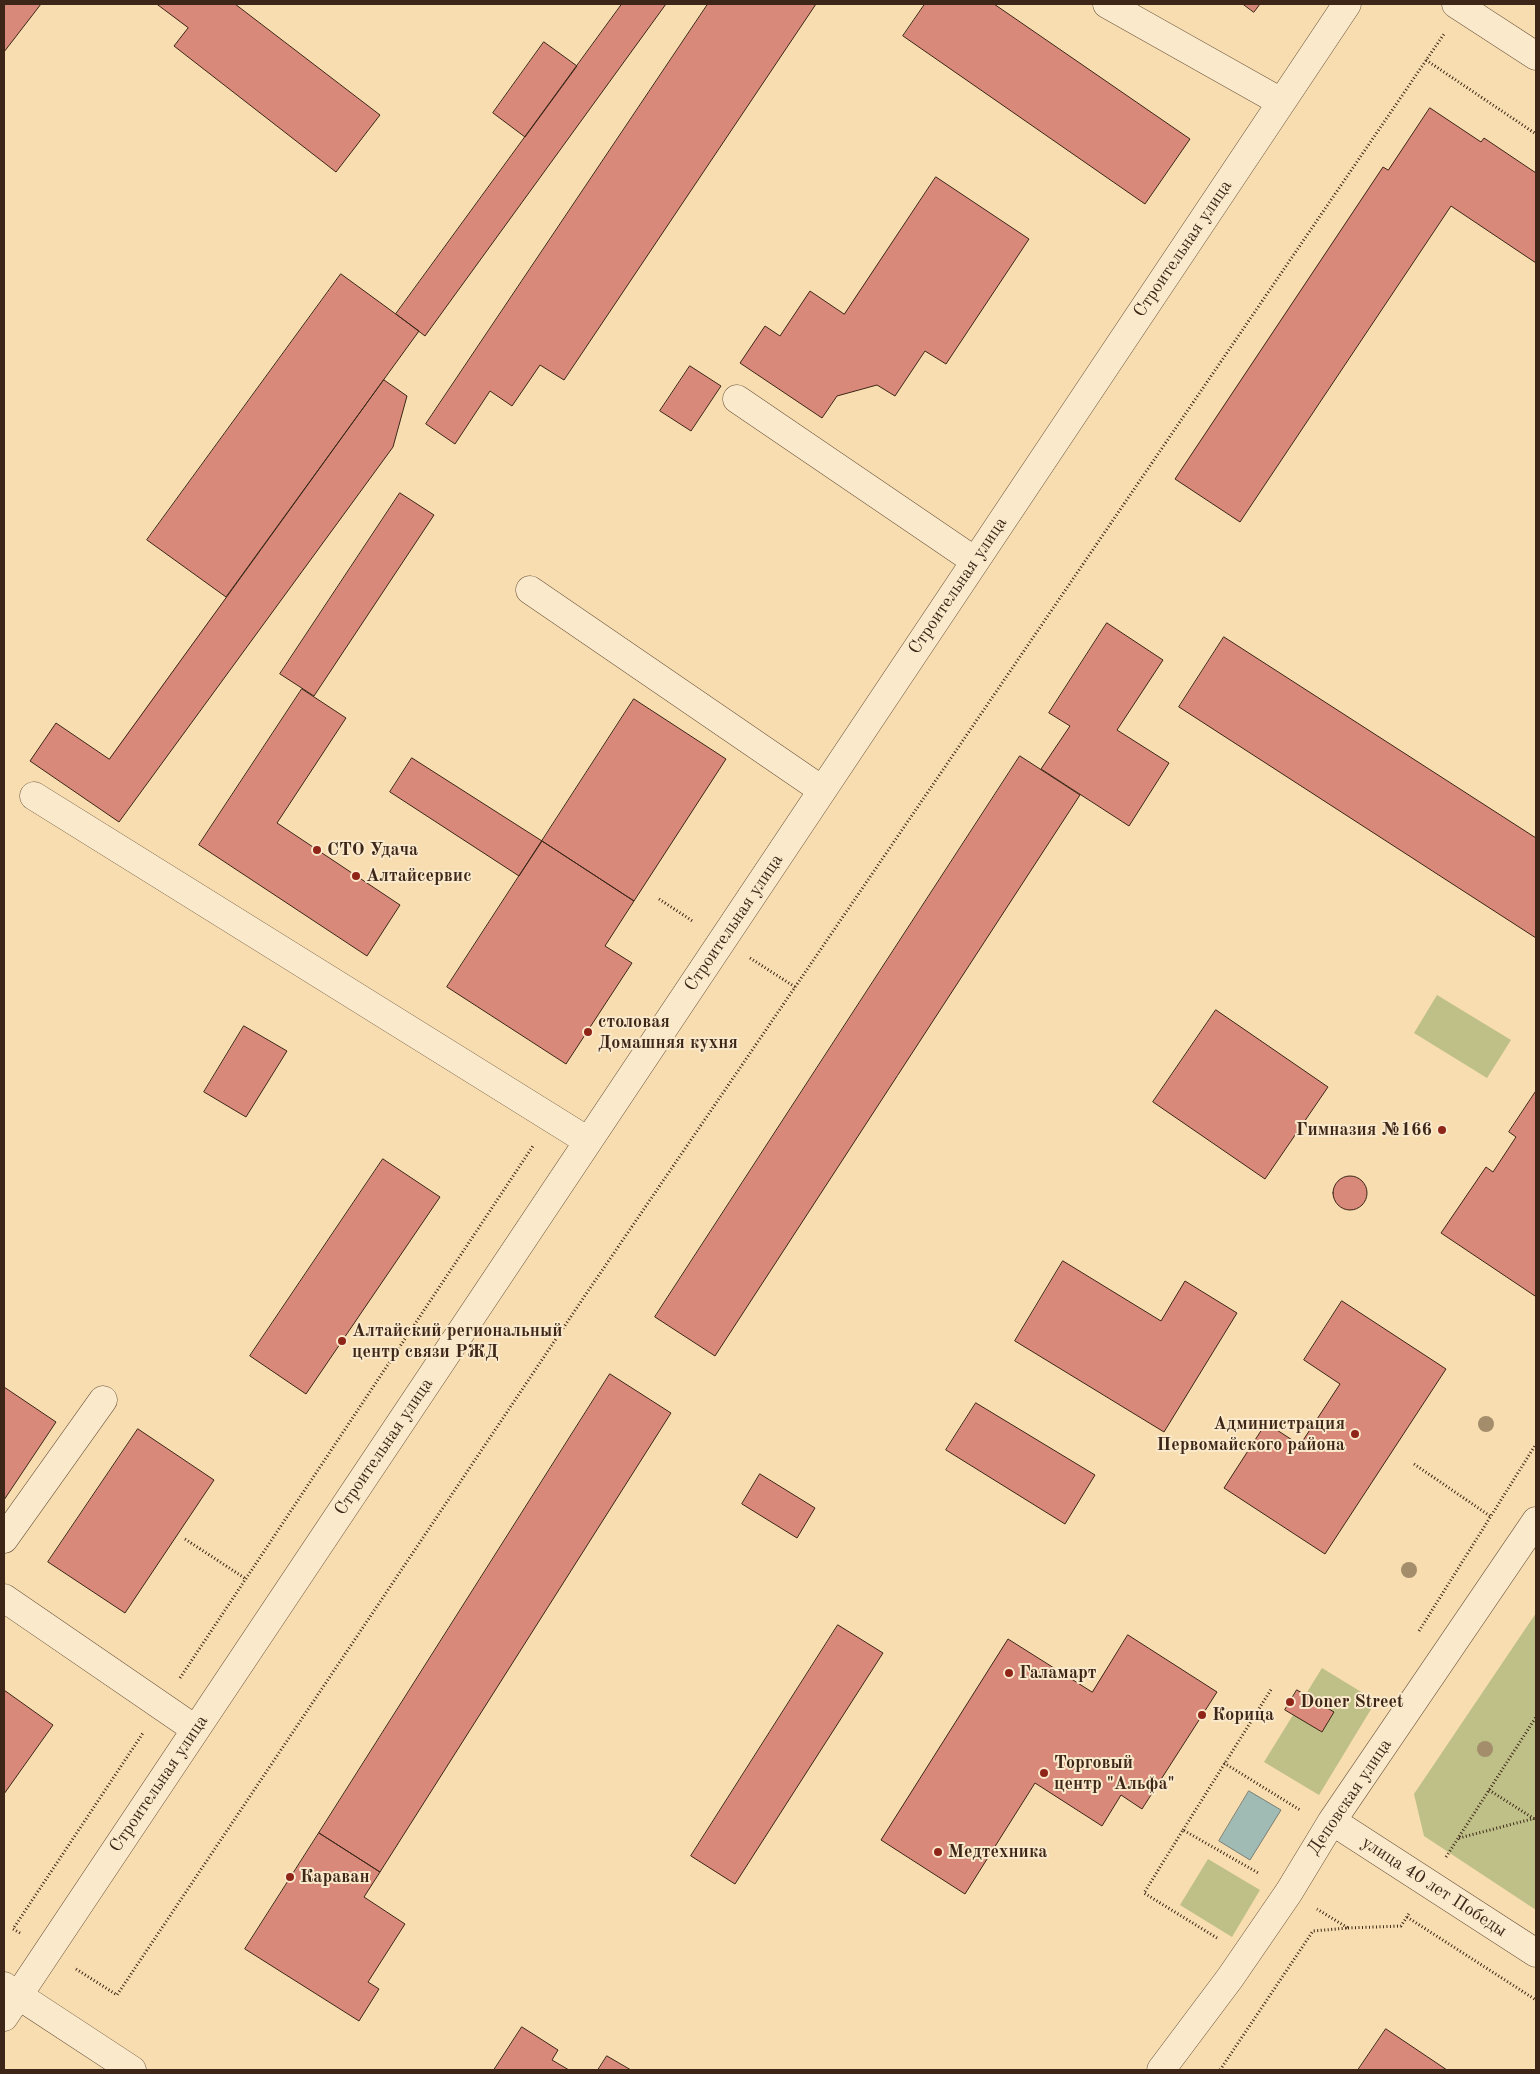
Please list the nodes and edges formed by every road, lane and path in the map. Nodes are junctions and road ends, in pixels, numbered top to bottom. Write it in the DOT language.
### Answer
graph roads {
  1 [pos="1108,4"];
  2 [pos="1347,4"];
  3 [pos="1459,6"];
  4 [pos="1536,56"];
  5 [pos="1426,60"];
  6 [pos="1281,102"];
  7 [pos="1536,134"];
  8 [pos="737,399"];
  9 [pos="975,561"];
  10 [pos="530,590"];
  11 [pos="822,790"];
  12 [pos="34,796"];
  13 [pos="551,1118"];
  14 [pos="588,1141"];
  15 [pos="103,1400"];
  16 [pos="1414,1464"];
  17 [pos="1490,1516"];
  18 [pos="1536,1521"];
  19 [pos="185,1539"];
  20 [pos="4,1540"];
  21 [pos="246,1579"];
  22 [pos="4,1598"];
  23 [pos="1272,1688"];
  24 [pos="161,1705"];
  25 [pos="1536,1717"];
  26 [pos="195,1729"];
  27 [pos="1224,1763"];
  28 [pos="1489,1790"];
  29 [pos="1320,1818"];
  30 [pos="1535,1819"];
  31 [pos="1183,1830"];
  32 [pos="1458,1838"];
  33 [pos="1429,1884"];
  34 [pos="1289,1892"];
  35 [pos="1407,1917"];
  36 [pos="1348,1928"];
  37 [pos="1219,1939"];
  38 [pos="47,1951"];
  39 [pos="1536,1953"];
  40 [pos="8,1999"];
  41 [pos="1536,2000"];
  42 [pos="132,2070"];
  43 [pos="1161,2070"];
  44 [pos="1220,2070"];
  1 -- 6 [label="street"];
  2 -- 6 [label="street, Строительная улица"];
  3 -- 4 [label="street"];
  3 -- 5 [label="path"];
  5 -- 7 [label="path"];
  5 -- 38 [label="path"];
  6 -- 9 [label="street, Строительная улица"];
  8 -- 9 [label="street"];
  9 -- 11 [label="street, Строительная улица"];
  10 -- 11 [label="street"];
  11 -- 14 [label="street, Строительная улица"];
  12 -- 13 [label="street"];
  13 -- 14 [label="street"];
  13 -- 21 [label="path"];
  14 -- 26 [label="street, Строительная улица"];
  15 -- 20 [label="street"];
  16 -- 17 [label="path"];
  18 -- 29 [label="street, Деповская улица"];
  19 -- 21 [label="path"];
  21 -- 24 [label="path"];
  22 -- 24 [label="street"];
  23 -- 27 [label="path"];
  24 -- 26 [label="street"];
  24 -- 38 [label="path"];
  25 -- 28 [label="path"];
  26 -- 38 [label="street, Строительная улица"];
  27 -- 29 [label="path"];
  27 -- 31 [label="path"];
  28 -- 30 [label="path"];
  28 -- 32 [label="path"];
  29 -- 33 [label="street, улица 40 лет Победы"];
  29 -- 34 [label="street, Деповская улица"];
  30 -- 32 [label="path"];
  31 -- 34 [label="path"];
  31 -- 37 [label="path"];
  32 -- 33 [label="path"];
  33 -- 35 [label="path"];
  33 -- 39 [label="street, улица 40 лет Победы"];
  34 -- 36 [label="path"];
  34 -- 43 [label="street, Деповская улица"];
  35 -- 36 [label="path"];
  35 -- 41 [label="path"];
  36 -- 44 [label="path"];
  38 -- 40 [label="street, Строительная улица"];
  40 -- 42 [label="street"];
}
